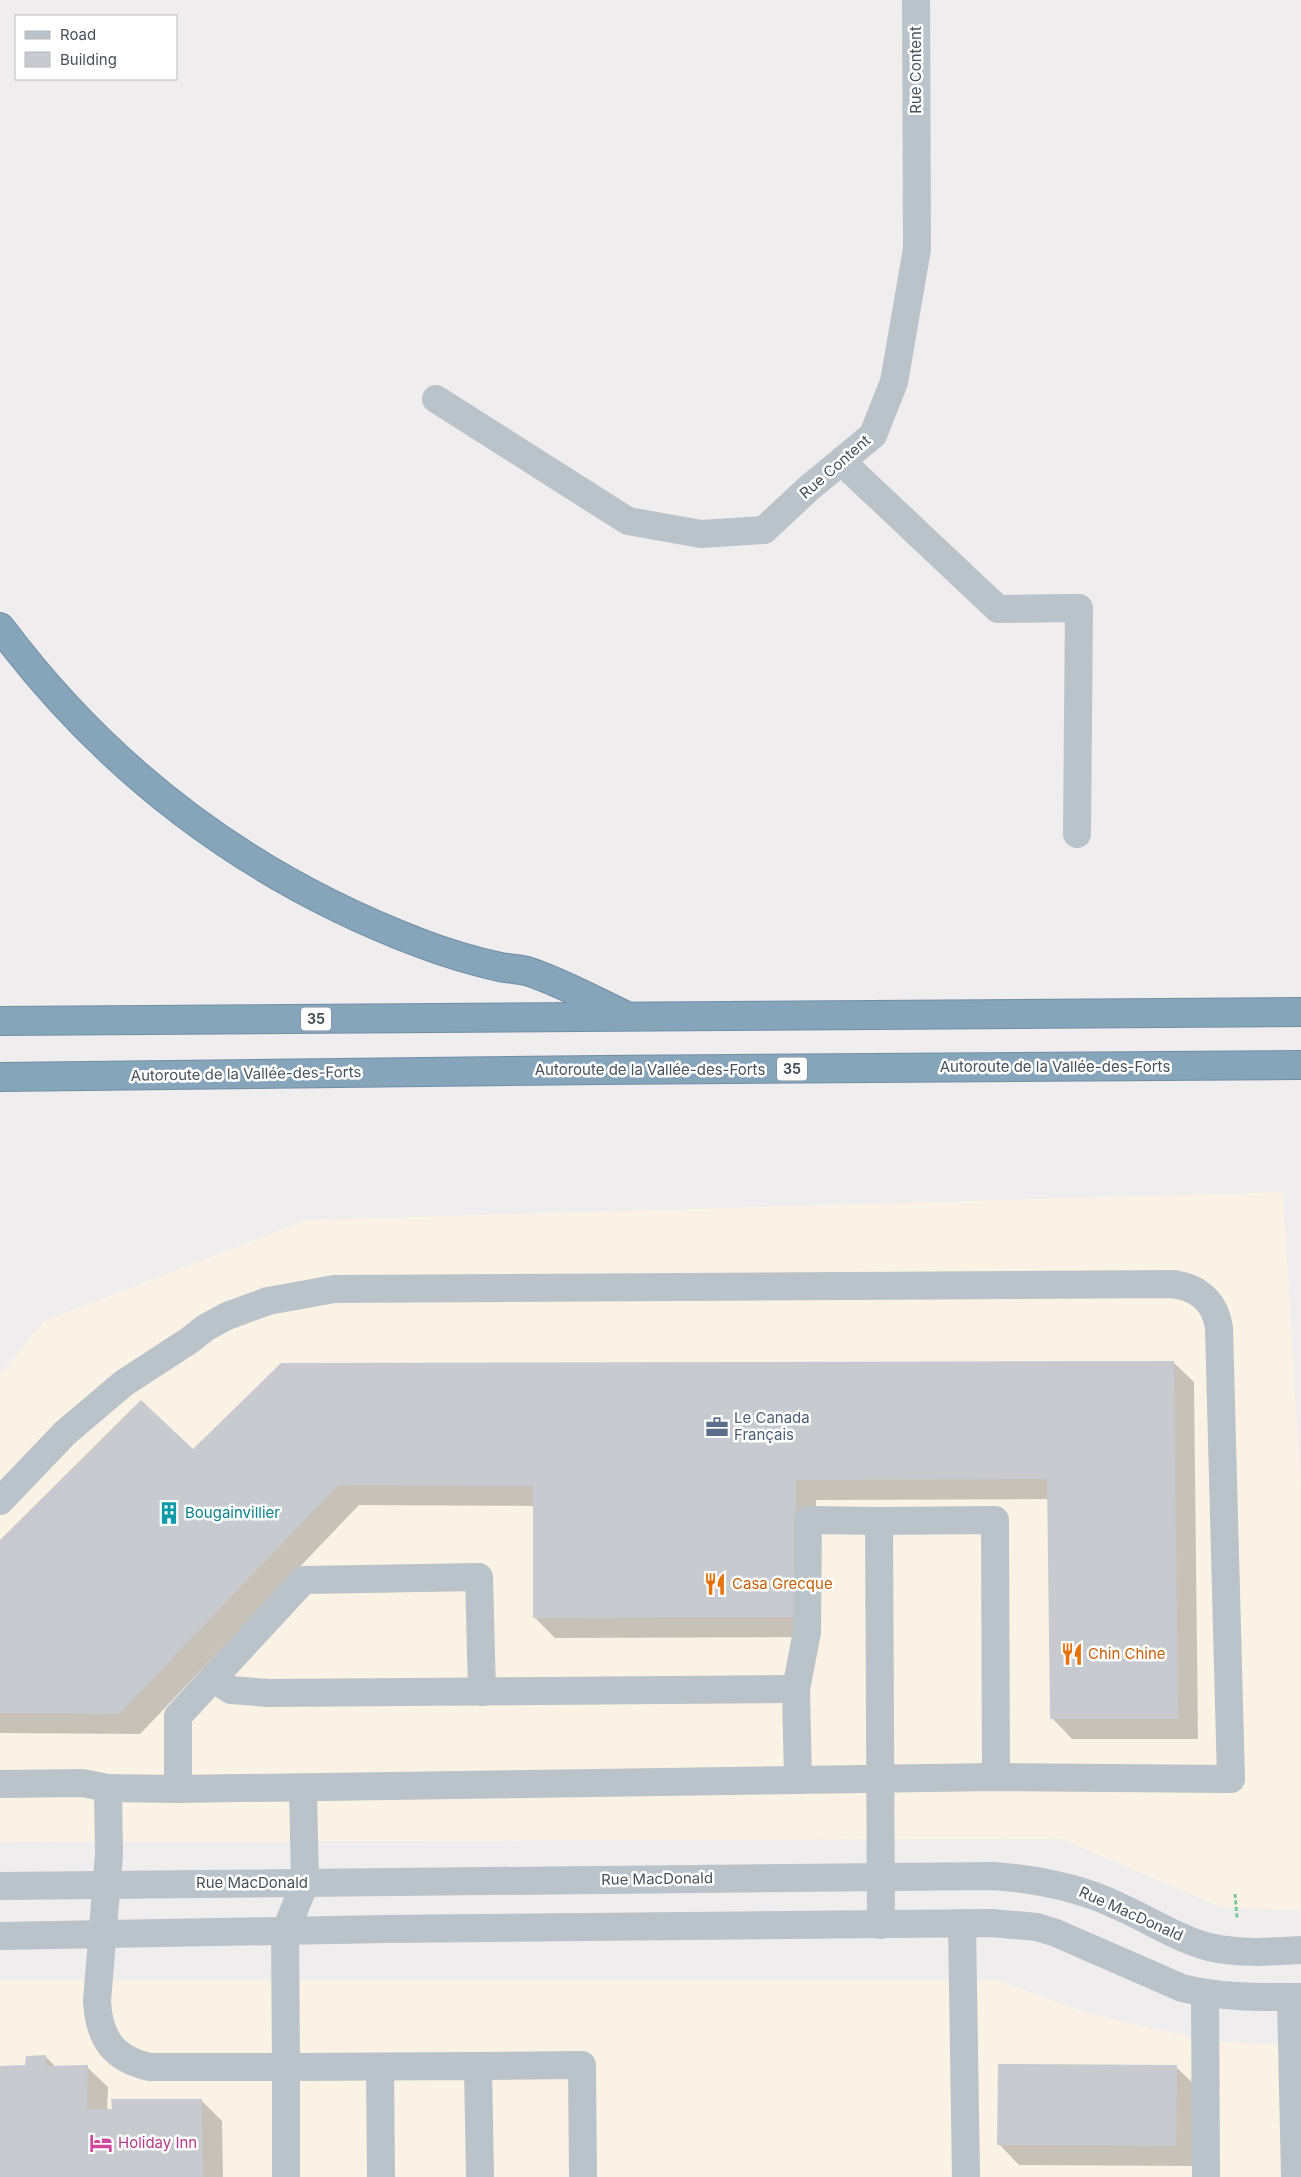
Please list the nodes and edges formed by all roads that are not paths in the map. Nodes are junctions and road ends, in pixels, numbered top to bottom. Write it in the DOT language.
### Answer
graph roads {
  1 [pos="916,0"];
  2 [pos="436,399"];
  3 [pos="842,462"];
  4 [pos="0,627"];
  5 [pos="1077,834"];
  6 [pos="1301,1012"];
  7 [pos="631,1018"];
  8 [pos="0,1021"];
  9 [pos="1301,1065"];
  10 [pos="0,1077"];
  11 [pos="0,1501"];
  12 [pos="879,1521"];
  13 [pos="214,1678"];
  14 [pos="796,1689"];
  15 [pos="482,1692"];
  16 [pos="996,1777"];
  17 [pos="880,1778"];
  18 [pos="798,1780"];
  19 [pos="0,1784"];
  20 [pos="108,1788"];
  21 [pos="178,1789"];
  22 [pos="303,1789"];
  23 [pos="880,1876"];
  24 [pos="305,1883"];
  25 [pos="106,1884"];
  26 [pos="0,1886"];
  27 [pos="962,1923"];
  28 [pos="881,1925"];
  29 [pos="285,1932"];
  30 [pos="103,1934"];
  31 [pos="0,1936"];
  32 [pos="1301,1950"];
  33 [pos="1205,1994"];
  34 [pos="1296,1997"];
  35 [pos="478,2066"];
  36 [pos="286,2067"];
  37 [pos="380,2067"];
  38 [pos="286,2177"];
  39 [pos="381,2177"];
  40 [pos="480,2177"];
  41 [pos="583,2177"];
  42 [pos="966,2177"];
  43 [pos="1206,2177"];
  44 [pos="1295,2177"];
  1 -- 3 [label="street, Rue Content"];
  2 -- 3 [label="street, Rue Content"];
  3 -- 5 [label="street"];
  4 -- 7 [label="highway"];
  6 -- 7 [label="highway, 35"];
  7 -- 8 [label="highway, 35"];
  9 -- 10 [label="highway, Autoroute de la Vallée-des-Forts / 35"];
  11 -- 16 [label="street"];
  12 -- 14 [label="street"];
  12 -- 16 [label="street"];
  12 -- 17 [label="street"];
  13 -- 15 [label="street"];
  13 -- 15 [label="street"];
  13 -- 21 [label="street"];
  14 -- 15 [label="street"];
  14 -- 18 [label="street"];
  16 -- 17 [label="street"];
  17 -- 18 [label="street"];
  17 -- 23 [label="street"];
  18 -- 22 [label="street"];
  19 -- 20 [label="street"];
  20 -- 21 [label="street"];
  20 -- 25 [label="street"];
  21 -- 22 [label="street"];
  22 -- 24 [label="street"];
  23 -- 24 [label="street, Rue MacDonald"];
  23 -- 28 [label="street"];
  23 -- 32 [label="street, Rue MacDonald"];
  24 -- 25 [label="street, Rue MacDonald"];
  24 -- 29 [label="street"];
  25 -- 26 [label="street, Rue MacDonald"];
  25 -- 30 [label="street"];
  27 -- 28 [label="street"];
  27 -- 33 [label="street"];
  27 -- 42 [label="street"];
  28 -- 29 [label="street"];
  29 -- 30 [label="street"];
  29 -- 36 [label="street"];
  30 -- 31 [label="street"];
  30 -- 36 [label="street"];
  33 -- 34 [label="street"];
  33 -- 43 [label="street"];
  34 -- 44 [label="street"];
  35 -- 37 [label="street"];
  35 -- 40 [label="street"];
  35 -- 41 [label="street"];
  36 -- 37 [label="street"];
  36 -- 38 [label="street"];
  37 -- 39 [label="street"];
}
